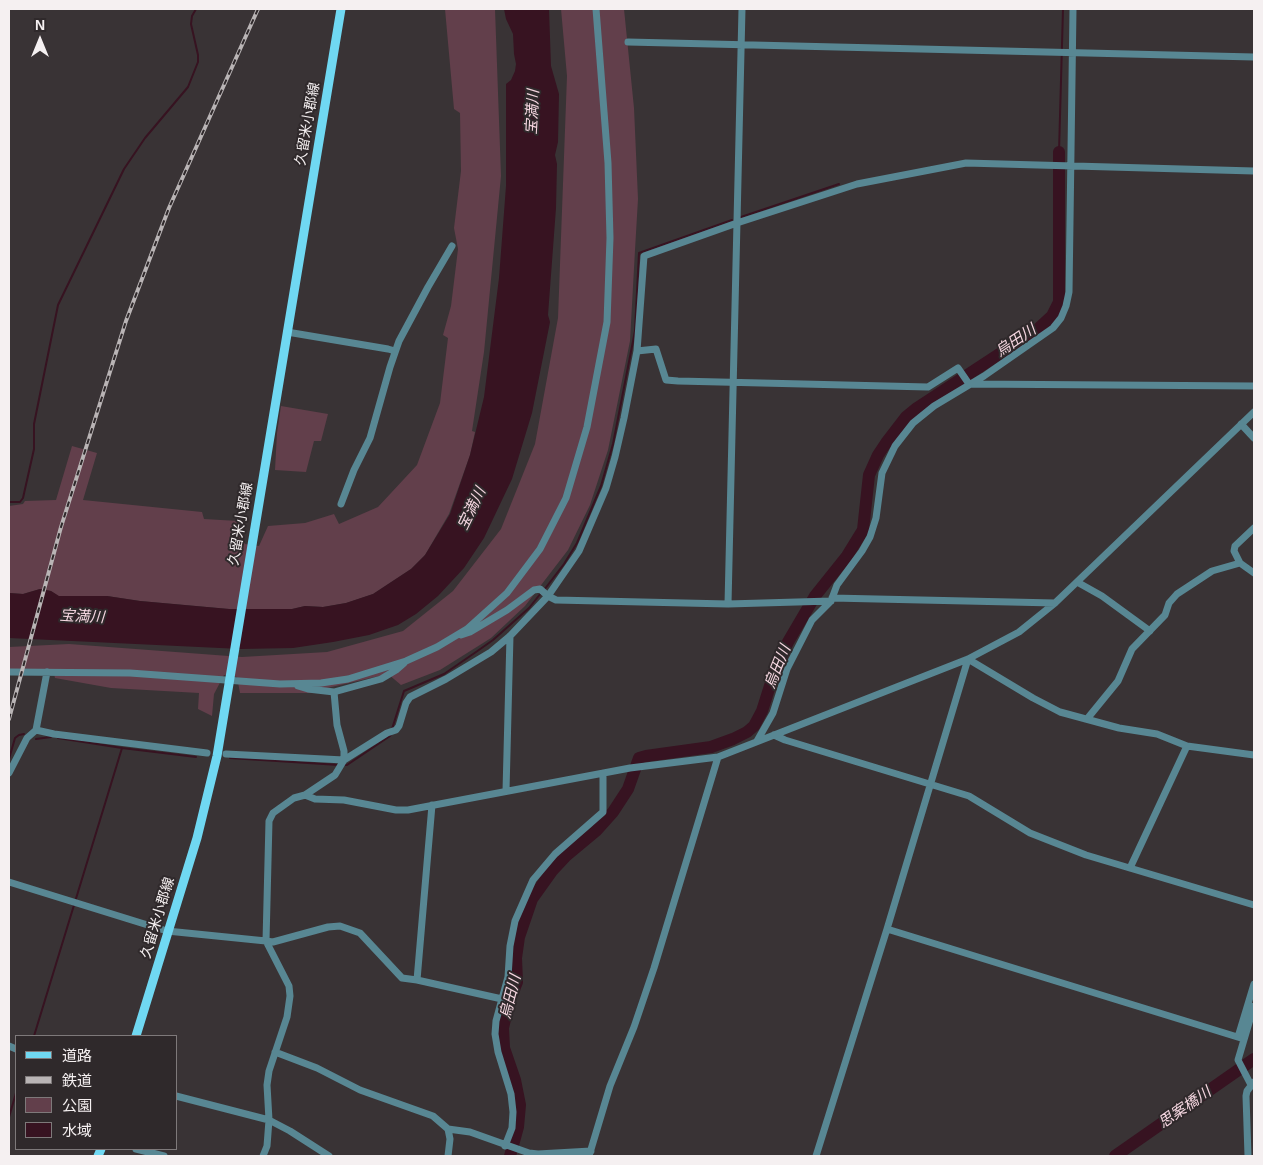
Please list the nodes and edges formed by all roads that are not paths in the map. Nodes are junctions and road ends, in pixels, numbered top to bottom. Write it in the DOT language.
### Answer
graph roads {
  1 [pos="341,9"];
  2 [pos="596,9"];
  3 [pos="742,9"];
  4 [pos="1072,9"];
  5 [pos="628,42"];
  6 [pos="742,45"];
  7 [pos="1070,52"];
  8 [pos="1254,57"];
  9 [pos="1068,165"];
  10 [pos="1254,171"];
  11 [pos="737,223"];
  12 [pos="452,246"];
  13 [pos="287,332"];
  14 [pos="395,351"];
  15 [pos="637,351"];
  16 [pos="734,382"];
  17 [pos="968,383"];
  18 [pos="1254,386"];
  19 [pos="1254,412"];
  20 [pos="1241,424"];
  21 [pos="1254,438"];
  22 [pos="341,504"];
  23 [pos="1254,528"];
  24 [pos="1240,563"];
  25 [pos="1254,573"];
  26 [pos="1077,582"];
  27 [pos="548,596"];
  28 [pos="831,599"];
  29 [pos="1055,603"];
  30 [pos="728,604"];
  31 [pos="1150,631"];
  32 [pos="510,636"];
  33 [pos="452,638"];
  34 [pos="968,659"];
  35 [pos="406,661"];
  36 [pos="9,672"];
  37 [pos="47,672"];
  38 [pos="230,679"];
  39 [pos="290,684"];
  40 [pos="334,692"];
  41 [pos="1087,719"];
  42 [pos="36,730"];
  43 [pos="774,734"];
  44 [pos="757,741"];
  45 [pos="1187,746"];
  46 [pos="207,753"];
  47 [pos="226,754"];
  48 [pos="1254,756"];
  49 [pos="718,757"];
  50 [pos="344,760"];
  51 [pos="9,773"];
  52 [pos="603,773"];
  53 [pos="931,785"];
  54 [pos="506,791"];
  55 [pos="305,795"];
  56 [pos="432,805"];
  57 [pos="1130,868"];
  58 [pos="9,882"];
  59 [pos="1254,905"];
  60 [pos="887,929"];
  61 [pos="167,931"];
  62 [pos="266,941"];
  63 [pos="416,980"];
  64 [pos="1254,984"];
  65 [pos="502,999"];
  66 [pos="1254,1006"];
  67 [pos="136,1035"];
  68 [pos="1241,1038"];
  69 [pos="275,1052"];
  70 [pos="1251,1082"];
  71 [pos="178,1097"];
  72 [pos="270,1120"];
  73 [pos="448,1129"];
  74 [pos="507,1146"];
  75 [pos="140,1150"];
  76 [pos="590,1153"];
  77 [pos="164,1156"];
  78 [pos="263,1156"];
  79 [pos="329,1156"];
  80 [pos="448,1156"];
  81 [pos="816,1156"];
  82 [pos="1248,1156"];
  1 -- 13 [label="main road, 久留米小郡線"];
  2 -- 33 [label="street"];
  3 -- 6 [label="street"];
  4 -- 7 [label="street"];
  5 -- 6 [label="street"];
  6 -- 7 [label="street"];
  6 -- 11 [label="street"];
  7 -- 8 [label="street"];
  7 -- 9 [label="street"];
  9 -- 10 [label="street"];
  9 -- 11 [label="street"];
  9 -- 17 [label="street"];
  11 -- 15 [label="street"];
  11 -- 16 [label="street"];
  12 -- 14 [label="street"];
  13 -- 14 [label="street"];
  13 -- 38 [label="main road, 久留米小郡線"];
  14 -- 22 [label="street"];
  15 -- 16 [label="street"];
  15 -- 27 [label="street"];
  16 -- 17 [label="street"];
  16 -- 30 [label="street"];
  17 -- 18 [label="street"];
  17 -- 28 [label="street"];
  19 -- 20 [label="street"];
  20 -- 21 [label="street"];
  20 -- 26 [label="street"];
  23 -- 24 [label="street"];
  24 -- 25 [label="street"];
  24 -- 31 [label="street"];
  26 -- 29 [label="street"];
  26 -- 31 [label="street"];
  27 -- 30 [label="street"];
  27 -- 32 [label="street"];
  27 -- 33 [label="street"];
  28 -- 29 [label="street"];
  28 -- 30 [label="street"];
  28 -- 44 [label="street"];
  29 -- 34 [label="street"];
  31 -- 41 [label="street"];
  32 -- 50 [label="street"];
  32 -- 54 [label="street"];
  33 -- 35 [label="street"];
  34 -- 41 [label="street"];
  34 -- 43 [label="street"];
  34 -- 53 [label="street"];
  35 -- 39 [label="street"];
  35 -- 40 [label="street"];
  36 -- 37 [label="street"];
  37 -- 38 [label="street"];
  37 -- 42 [label="street"];
  38 -- 39 [label="street"];
  38 -- 61 [label="main road, 久留米小郡線"];
  39 -- 40 [label="street"];
  40 -- 50 [label="street"];
  41 -- 45 [label="street"];
  42 -- 46 [label="street"];
  42 -- 51 [label="street"];
  43 -- 44 [label="street"];
  43 -- 53 [label="street"];
  44 -- 49 [label="street"];
  45 -- 48 [label="street"];
  45 -- 57 [label="street"];
  47 -- 50 [label="street"];
  49 -- 52 [label="street"];
  49 -- 76 [label="street"];
  50 -- 55 [label="street"];
  52 -- 54 [label="street"];
  52 -- 65 [label="street"];
  53 -- 57 [label="street"];
  53 -- 60 [label="street"];
  54 -- 56 [label="street"];
  55 -- 56 [label="street"];
  55 -- 62 [label="street"];
  56 -- 63 [label="street"];
  57 -- 59 [label="street"];
  58 -- 61 [label="street"];
  60 -- 68 [label="street"];
  60 -- 81 [label="street"];
  61 -- 62 [label="street"];
  61 -- 67 [label="main road, 久留米小郡線"];
  62 -- 63 [label="street"];
  62 -- 69 [label="street"];
  63 -- 65 [label="street"];
  64 -- 68 [label="street"];
  65 -- 74 [label="street"];
  66 -- 68 [label="street"];
  68 -- 70 [label="street"];
  69 -- 72 [label="street"];
  69 -- 73 [label="street"];
  70 -- 82 [label="street"];
  71 -- 72 [label="street"];
  72 -- 78 [label="street"];
  72 -- 79 [label="street"];
  73 -- 74 [label="street"];
  73 -- 80 [label="street"];
  74 -- 76 [label="street"];
  75 -- 77 [label="street"];
}
